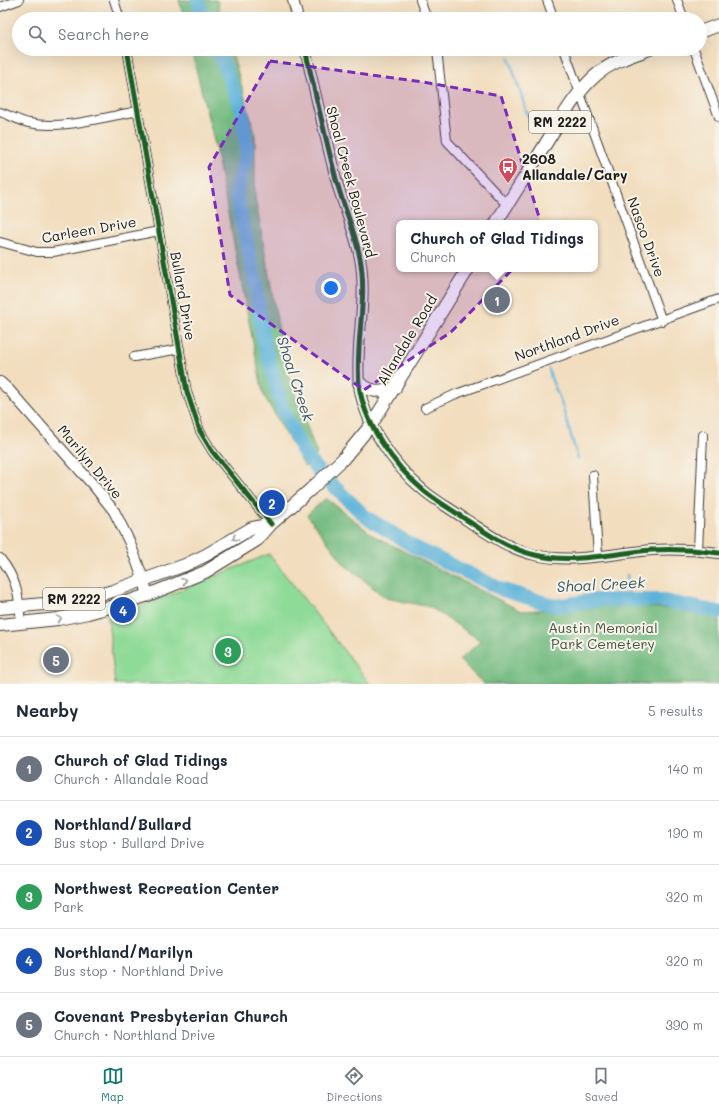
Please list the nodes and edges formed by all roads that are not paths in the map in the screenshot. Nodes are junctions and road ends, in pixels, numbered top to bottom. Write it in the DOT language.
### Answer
graph roads {
  1 [pos="19,0"];
  2 [pos="114,0"];
  3 [pos="293,0"];
  4 [pos="420,0"];
  5 [pos="547,0"];
  6 [pos="677,0"];
  7 [pos="0,7"];
  8 [pos="118,12"];
  9 [pos="296,12"];
  10 [pos="424,12"];
  11 [pos="551,12"];
  12 [pos="681,12"];
  13 [pos="719,25"];
  14 [pos="707,29"];
  15 [pos="128,56"];
  16 [pos="307,56"];
  17 [pos="438,56"];
  18 [pos="567,56"];
  19 [pos="628,56"];
  20 [pos="697,56"];
  21 [pos="580,92"];
  22 [pos="138,111"];
  23 [pos="0,112"];
  24 [pos="719,117"];
  25 [pos="507,205"];
  26 [pos="498,220"];
  27 [pos="159,231"];
  28 [pos="0,242"];
  29 [pos="466,272"];
  30 [pos="719,299"];
  31 [pos="662,320"];
  32 [pos="180,349"];
  33 [pos="134,357"];
  34 [pos="0,382"];
  35 [pos="359,383"];
  36 [pos="395,388"];
  37 [pos="425,408"];
  38 [pos="371,425"];
  39 [pos="703,435"];
  40 [pos="593,475"];
  41 [pos="271,524"];
  42 [pos="698,550"];
  43 [pos="719,553"];
  44 [pos="598,556"];
  45 [pos="0,558"];
  46 [pos="144,581"];
  47 [pos="148,595"];
  48 [pos="19,606"];
  49 [pos="0,608"];
  50 [pos="20,624"];
  51 [pos="0,625"];
  1 -- 7 [label="street"];
  2 -- 8 [label="street"];
  3 -- 9 [label="street"];
  4 -- 10 [label="street"];
  5 -- 11 [label="street"];
  6 -- 12 [label="street"];
  13 -- 14 [label="main road"];
  15 -- 22 [label="street, Bullard Drive"];
  16 -- 35 [label="street, Shoal Creek Boulevard"];
  17 -- 25 [label="street"];
  18 -- 21 [label="street, Nasco Drive"];
  19 -- 21 [label="main road, RM 2222"];
  20 -- 24 [label="street"];
  21 -- 25 [label="main road, RM 2222"];
  21 -- 31 [label="street, Nasco Drive"];
  22 -- 23 [label="street"];
  22 -- 27 [label="street, Bullard Drive"];
  25 -- 26 [label="main road, RM 2222"];
  27 -- 28 [label="street, Carleen Drive"];
  27 -- 32 [label="street, Bullard Drive"];
  29 -- 36 [label="main road, Allandale Road / RM 2222"];
  30 -- 31 [label="street, Northland Drive"];
  31 -- 37 [label="street, Northland Drive"];
  32 -- 33 [label="street"];
  32 -- 41 [label="street, Bullard Drive"];
  34 -- 46 [label="street, Marilyn Drive"];
  35 -- 36 [label="main road"];
  35 -- 38 [label="street, Shoal Creek Boulevard"];
  36 -- 38 [label="main road, Allandale Road / RM 2222"];
  38 -- 41 [label="main road, RM 2222"];
  38 -- 44 [label="street, Shoal Creek Boulevard"];
  39 -- 42 [label="street"];
  40 -- 44 [label="street"];
  41 -- 46 [label="main road, RM 2222, one-way"];
  47 -- 41 [label="main road, RM 2222, one-way"];
  42 -- 43 [label="street, Shoal Creek Boulevard"];
  42 -- 44 [label="street, Shoal Creek Boulevard"];
  45 -- 48 [label="street"];
  46 -- 47 [label="street, Marilyn Drive"];
  46 -- 48 [label="main road, RM 2222"];
  50 -- 47 [label="main road, RM 2222, one-way"];
  48 -- 49 [label="main road, RM 2222"];
  48 -- 50 [label="street"];
  50 -- 51 [label="main road, RM 2222"];
}
